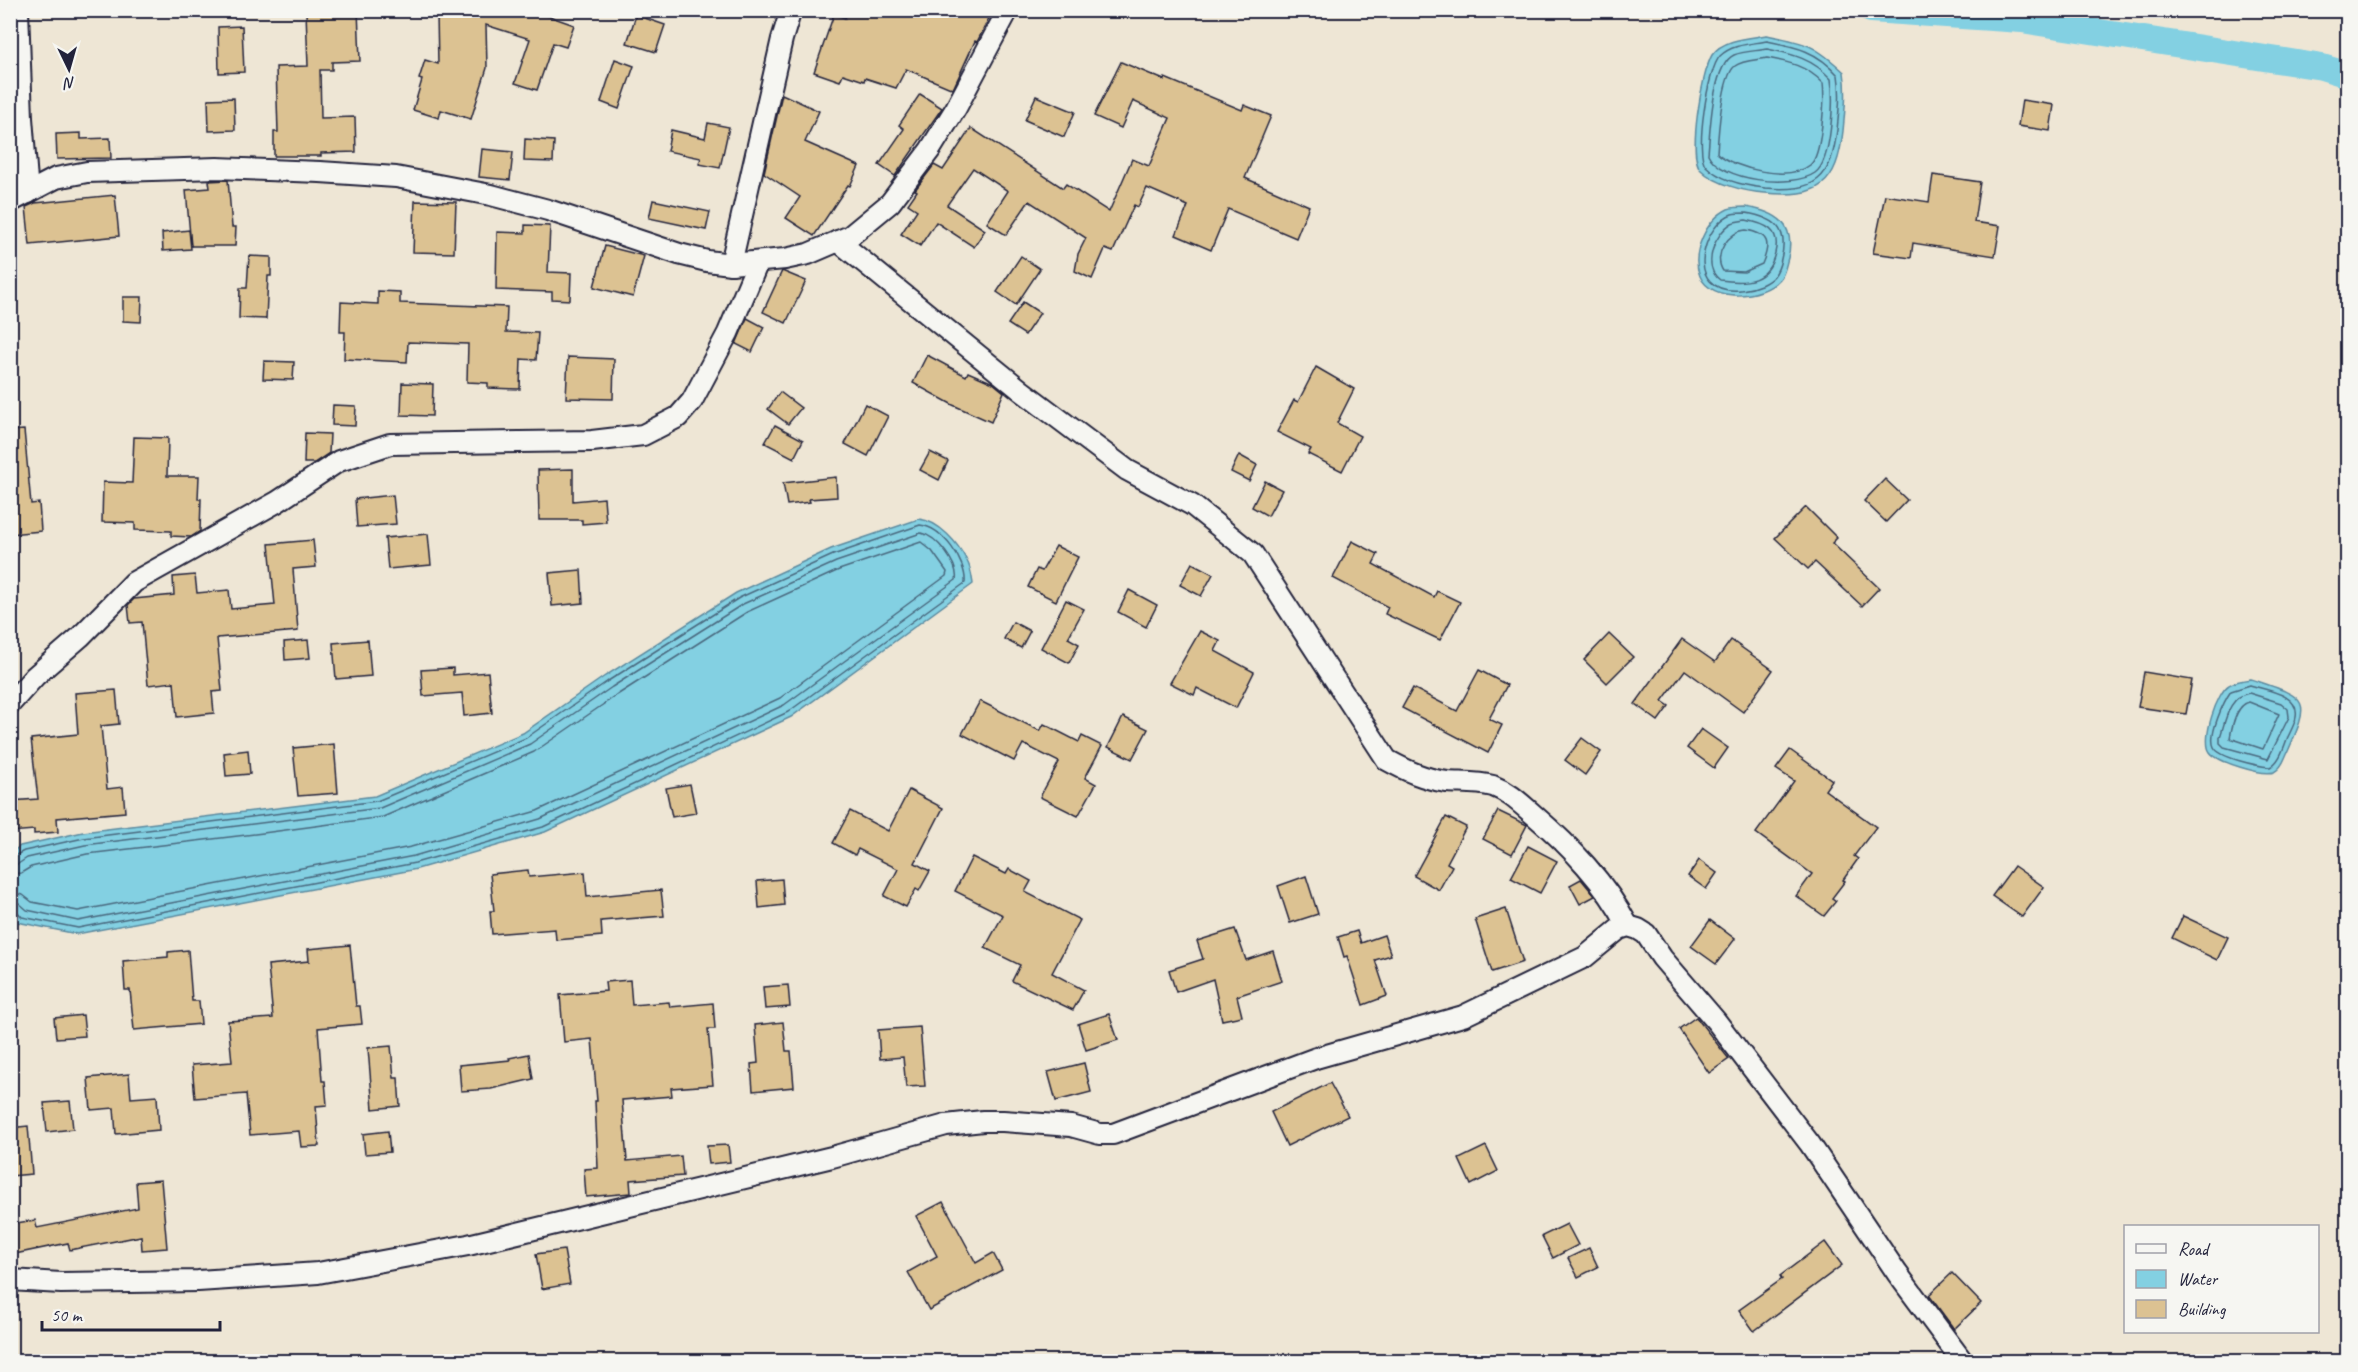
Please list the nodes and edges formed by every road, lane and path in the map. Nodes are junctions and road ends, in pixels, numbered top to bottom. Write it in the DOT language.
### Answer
graph roads {
  1 [pos="18,10"];
  2 [pos="791,10"];
  3 [pos="1008,10"];
  4 [pos="19,197"];
  5 [pos="838,241"];
  6 [pos="758,262"];
  7 [pos="731,264"];
  8 [pos="10,704"];
  9 [pos="1628,926"];
  10 [pos="10,1280"];
  11 [pos="1963,1362"];
  1 -- 4 [label="street"];
  2 -- 7 [label="street"];
  3 -- 5 [label="street"];
  4 -- 7 [label="street"];
  5 -- 6 [label="street"];
  5 -- 9 [label="street"];
  6 -- 7 [label="street"];
  6 -- 8 [label="street"];
  9 -- 10 [label="street"];
  9 -- 11 [label="street"];
}
